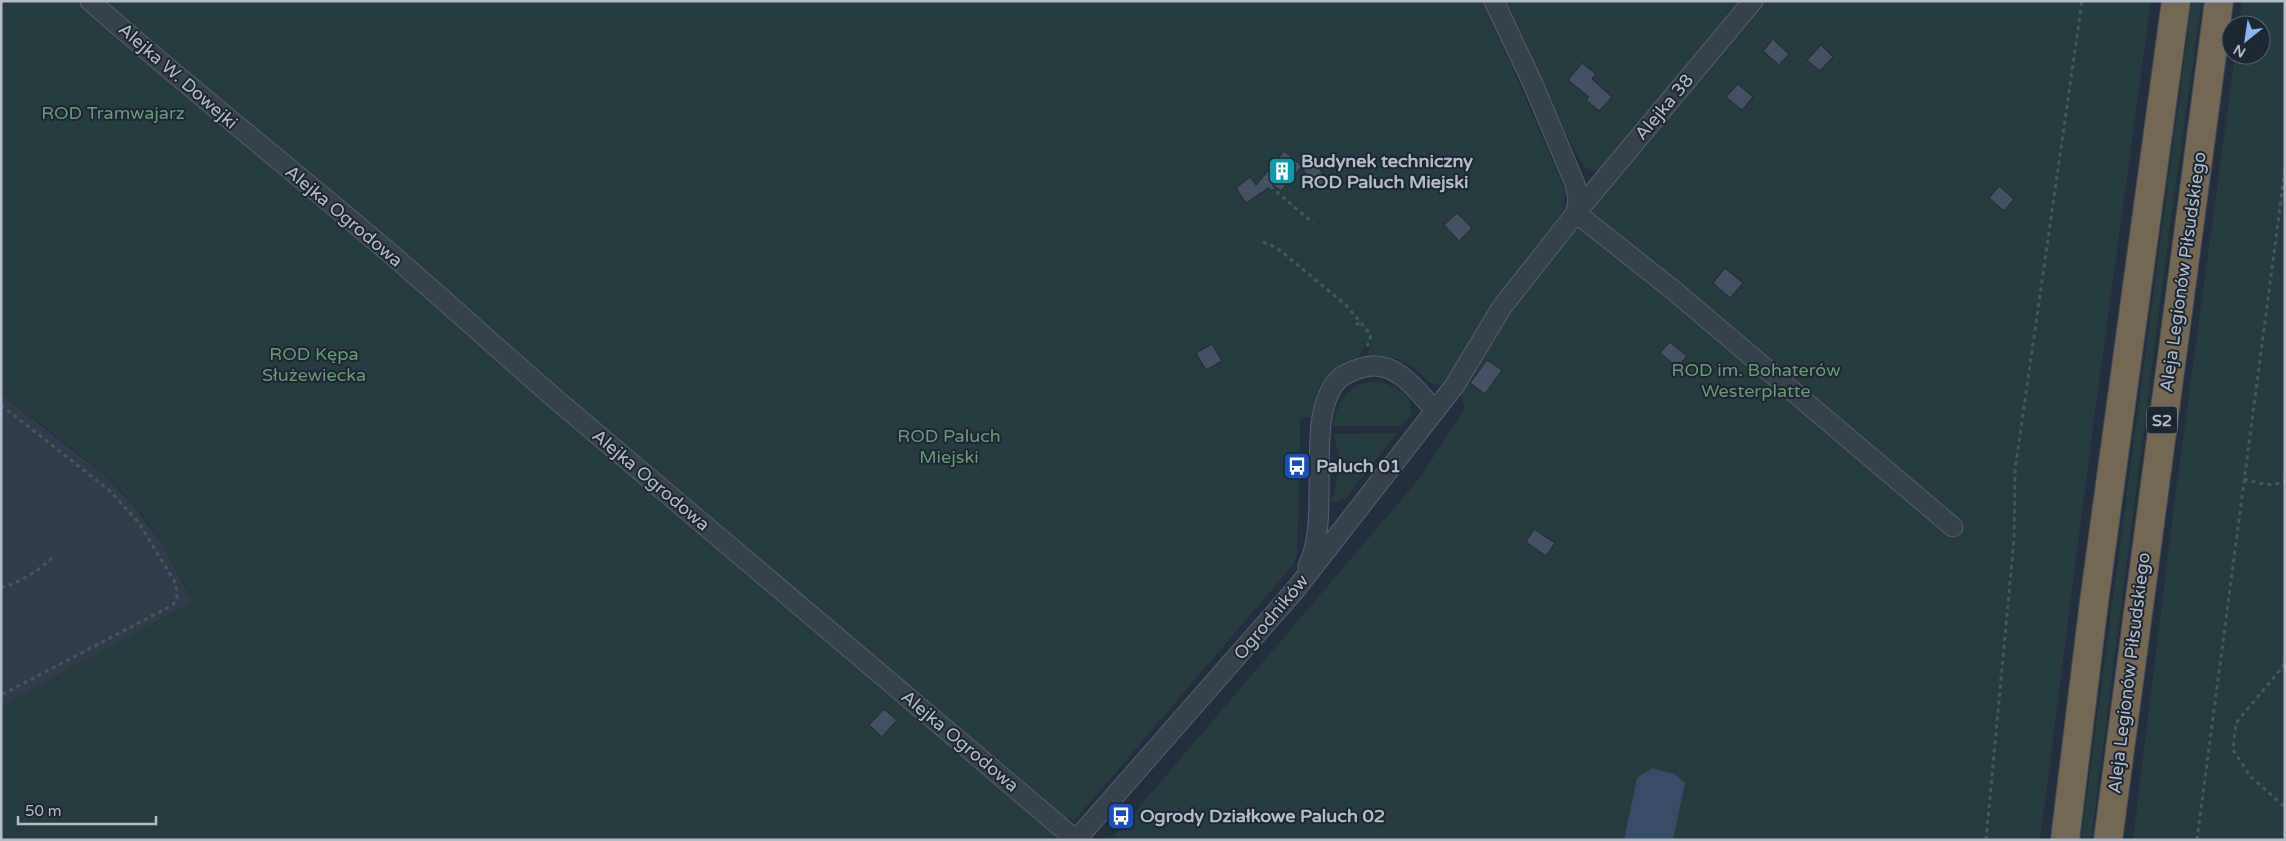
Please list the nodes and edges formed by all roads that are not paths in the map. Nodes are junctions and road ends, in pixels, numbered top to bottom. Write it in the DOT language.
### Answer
graph roads {
  1 [pos="90,1"];
  2 [pos="1494,1"];
  3 [pos="1753,1"];
  4 [pos="2176,1"];
  5 [pos="2219,1"];
  6 [pos="242,132"];
  7 [pos="1576,214"];
  8 [pos="1454,385"];
  9 [pos="1435,411"];
  10 [pos="1953,527"];
  11 [pos="1296,590"];
  12 [pos="1076,840"];
  13 [pos="2065,840"];
  14 [pos="2108,840"];
  1 -- 6 [label="street, Alejka W. Dowejki"];
  2 -- 7 [label="street"];
  3 -- 7 [label="street, Alejka 38"];
  4 -- 13 [label="highway, S2"];
  5 -- 14 [label="highway, Aleja Legionów Piłsudskiego / S2"];
  6 -- 12 [label="street, Alejka Ogrodowa"];
  7 -- 8 [label="street, Alejka 38"];
  7 -- 10 [label="street"];
  8 -- 9 [label="street, Ogrodników"];
  9 -- 11 [label="street, Ogrodników"];
  9 -- 11 [label="street"];
  11 -- 12 [label="street, Ogrodników"];
}
